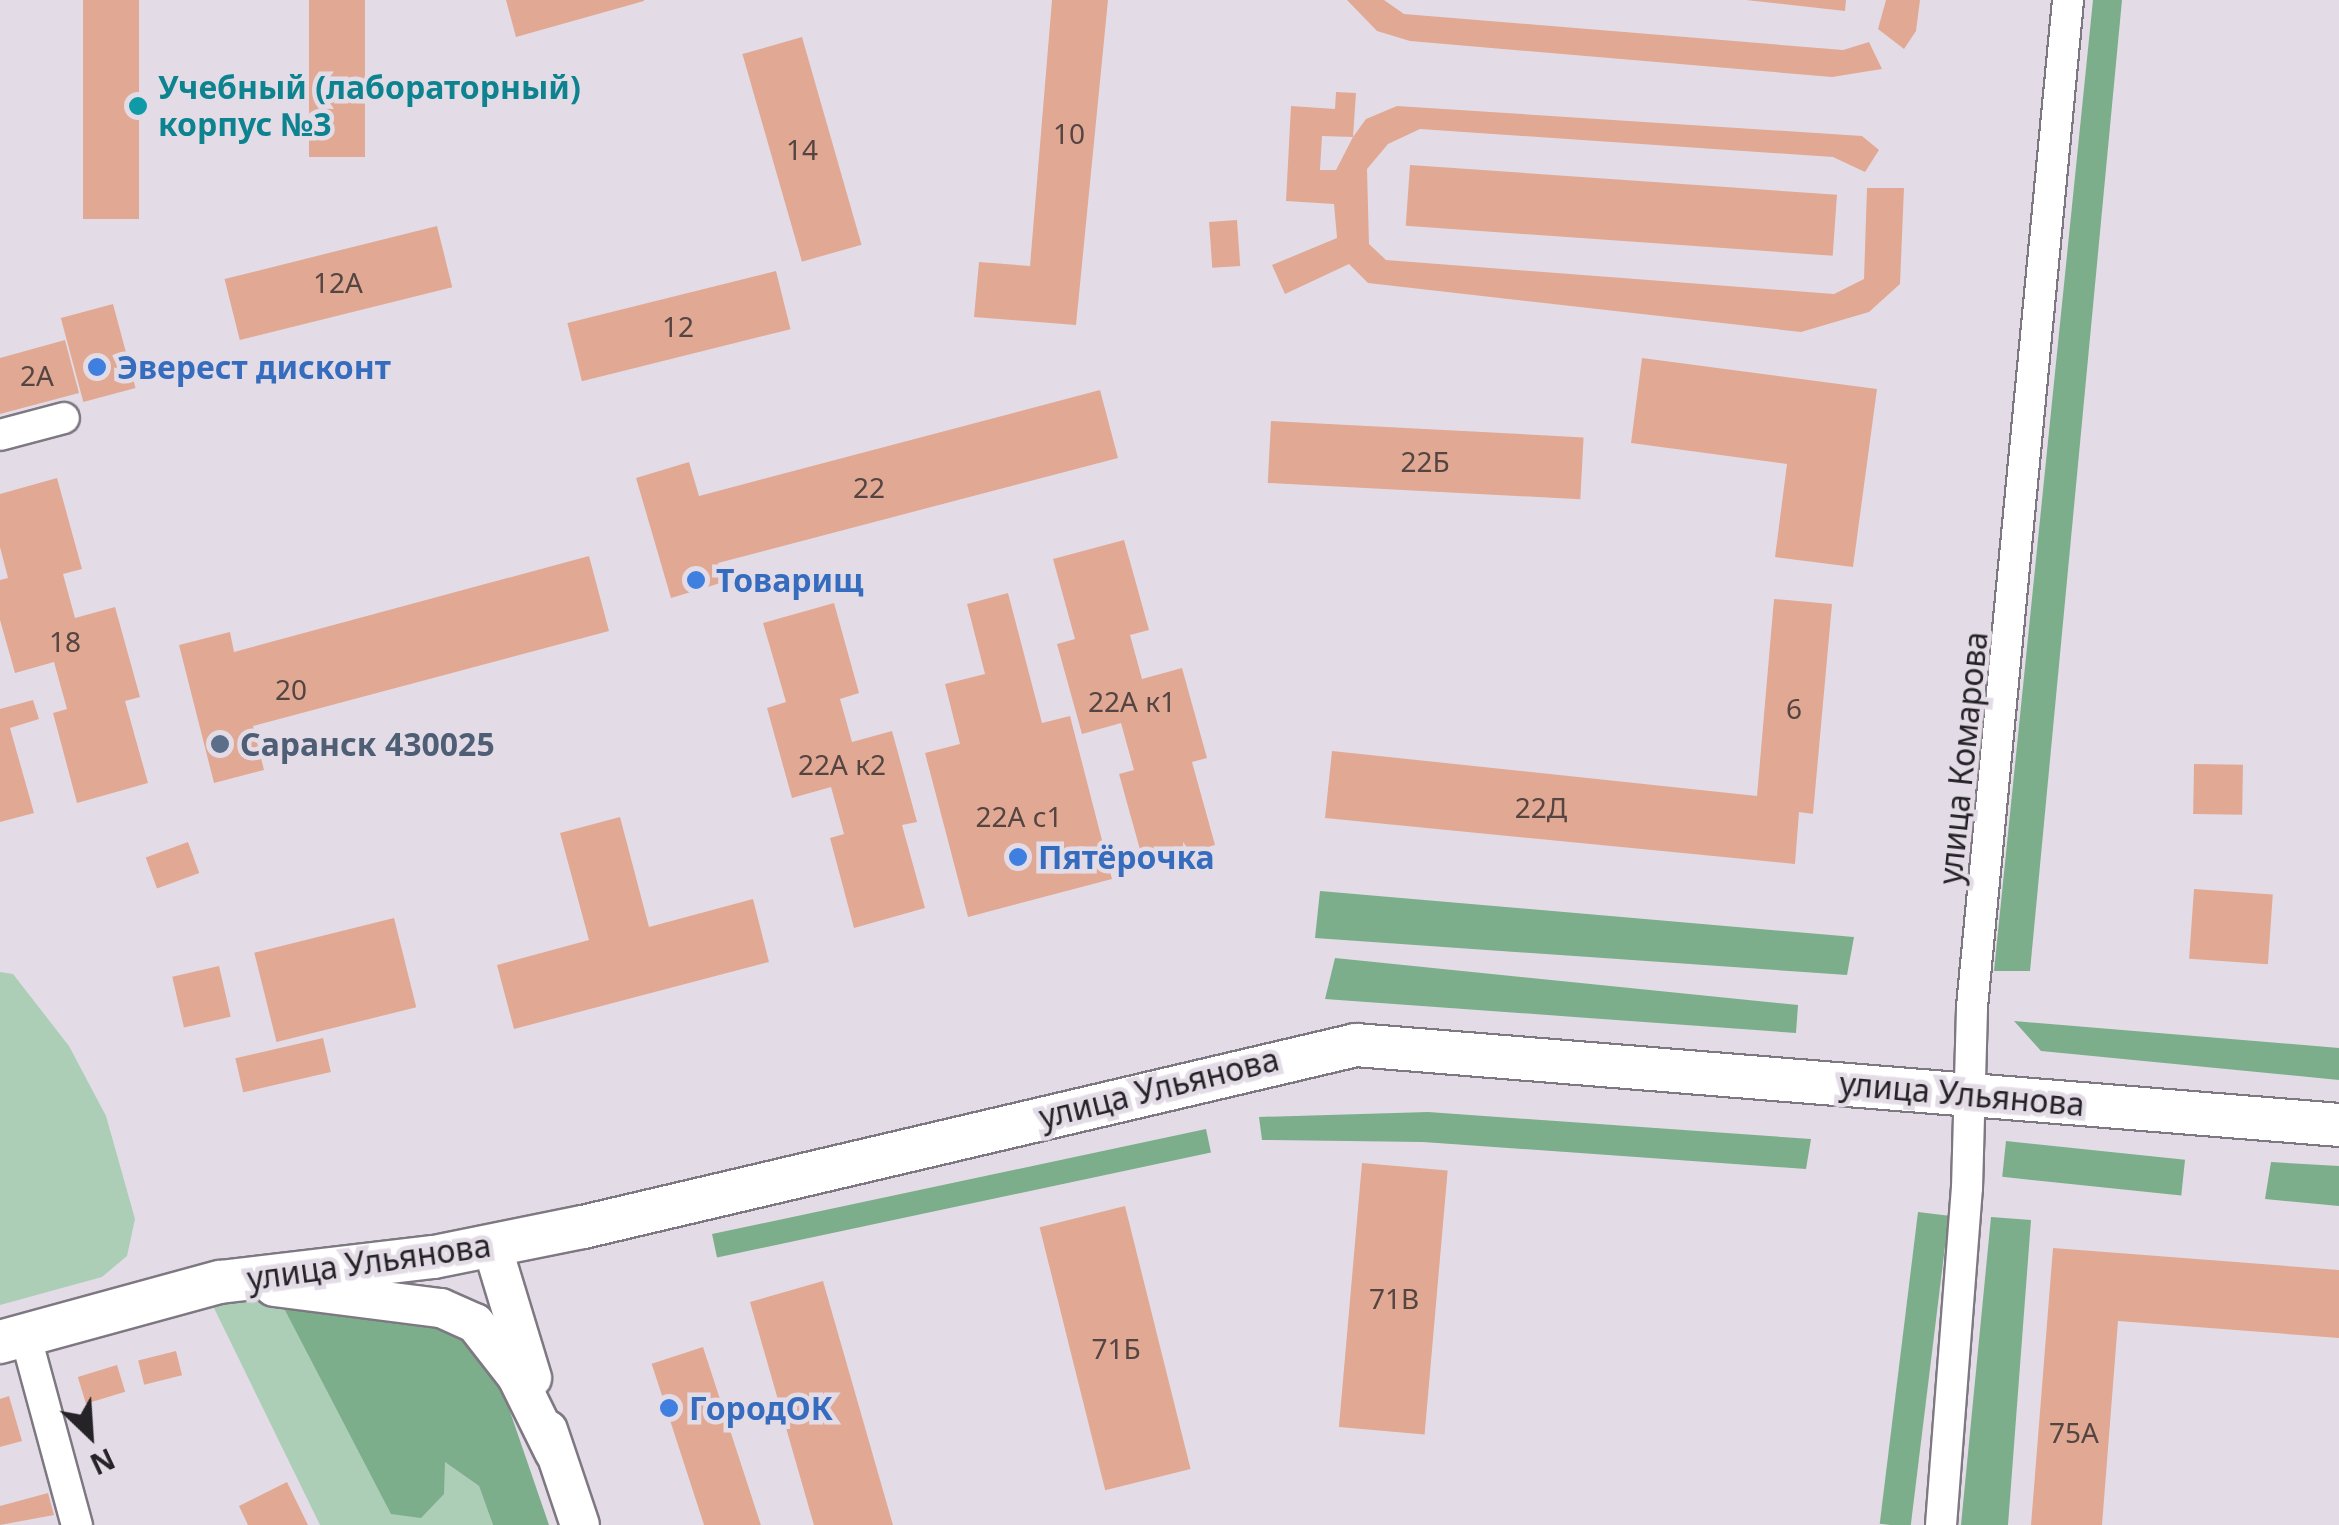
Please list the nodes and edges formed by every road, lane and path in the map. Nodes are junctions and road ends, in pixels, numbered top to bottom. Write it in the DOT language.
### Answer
graph roads {
  1 [pos="2068,0"];
  2 [pos="64,418"];
  3 [pos="0,435"];
  4 [pos="1968,1094"];
  5 [pos="2339,1125"];
  6 [pos="492,1246"];
  7 [pos="220,1282"];
  8 [pos="12,1338"];
  9 [pos="554,1452"];
  10 [pos="77,1525"];
  11 [pos="580,1525"];
  12 [pos="1941,1525"];
  1 -- 4 [label="street, улица Комарова"];
  2 -- 3 [label="street"];
  4 -- 5 [label="main road, улица Ульянова"];
  4 -- 6 [label="main road, улица Ульянова"];
  4 -- 12 [label="street, улица Комарова"];
  6 -- 7 [label="main road, улица Ульянова"];
  6 -- 9 [label="street"];
  7 -- 8 [label="main road, улица Ульянова"];
  7 -- 9 [label="street"];
  8 -- 10 [label="street"];
  9 -- 11 [label="street"];
}
